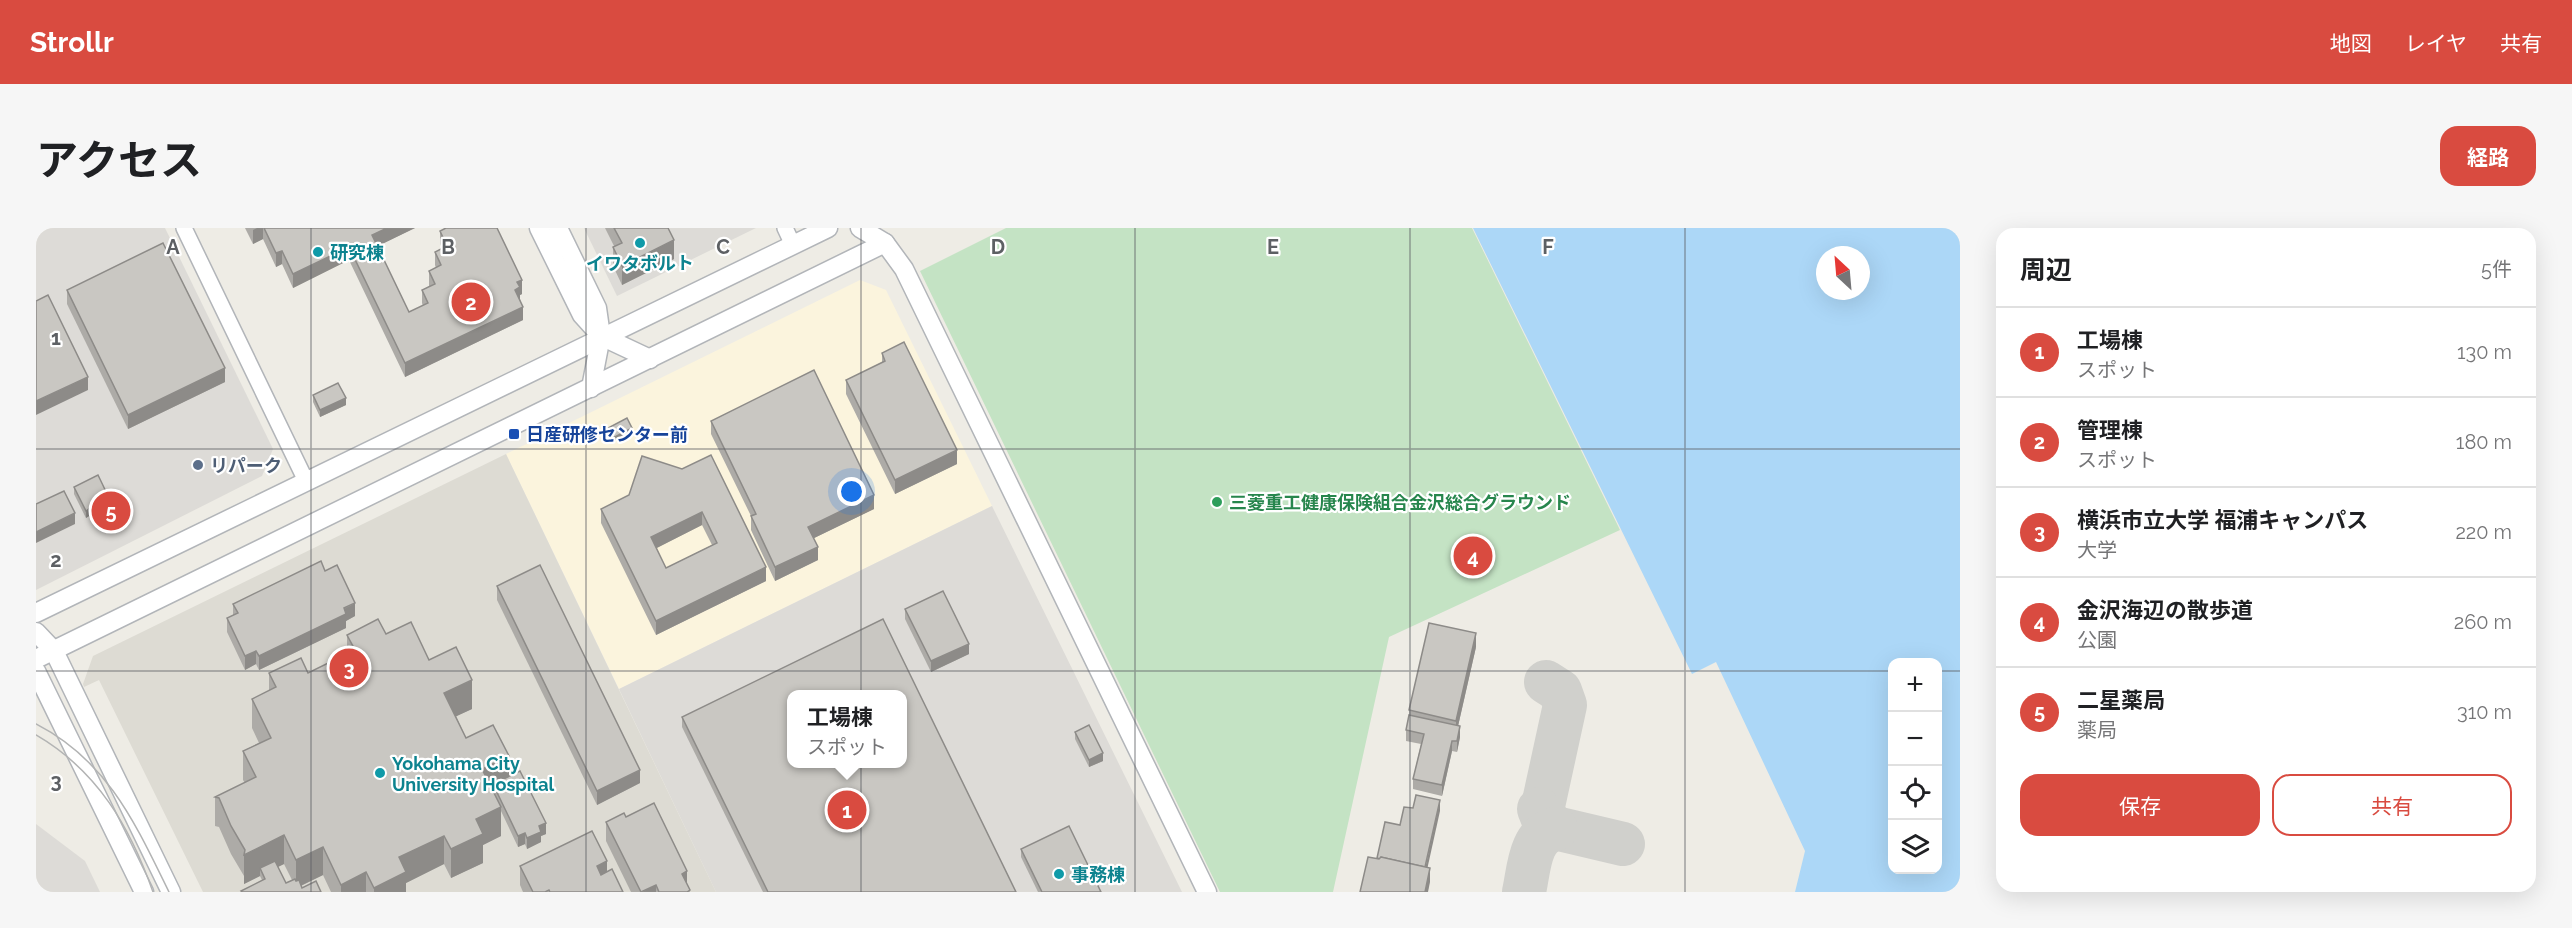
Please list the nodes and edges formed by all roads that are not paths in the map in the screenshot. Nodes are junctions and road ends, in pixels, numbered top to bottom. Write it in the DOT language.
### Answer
graph roads {
  1 [pos="184,228"];
  2 [pos="539,228"];
  3 [pos="558,228"];
  4 [pos="785,228"];
  5 [pos="828,228"];
  6 [pos="860,228"];
  7 [pos="886,235"];
  8 [pos="793,245"];
  9 [pos="601,336"];
  10 [pos="650,359"];
  11 [pos="591,388"];
  12 [pos="306,482"];
  13 [pos="36,613"];
  14 [pos="36,632"];
  15 [pos="54,651"];
  16 [pos="36,659"];
  17 [pos="36,671"];
  18 [pos="144,892"];
  19 [pos="171,892"];
  20 [pos="1197,892"];
  21 [pos="1207,892"];
  1 -- 12 [label="street"];
  2 -- 9 [label="street"];
  3 -- 9 [label="street"];
  4 -- 8 [label="street"];
  5 -- 8 [label="street"];
  6 -- 7 [label="street"];
  7 -- 10 [label="street"];
  7 -- 20 [label="street"];
  7 -- 21 [label="street"];
  8 -- 9 [label="street"];
  9 -- 10 [label="street"];
  9 -- 11 [label="street"];
  9 -- 12 [label="street"];
  10 -- 11 [label="street"];
  11 -- 15 [label="street"];
  12 -- 13 [label="street"];
  14 -- 15 [label="street"];
  15 -- 16 [label="street"];
  15 -- 19 [label="street"];
  17 -- 18 [label="street"];
}
